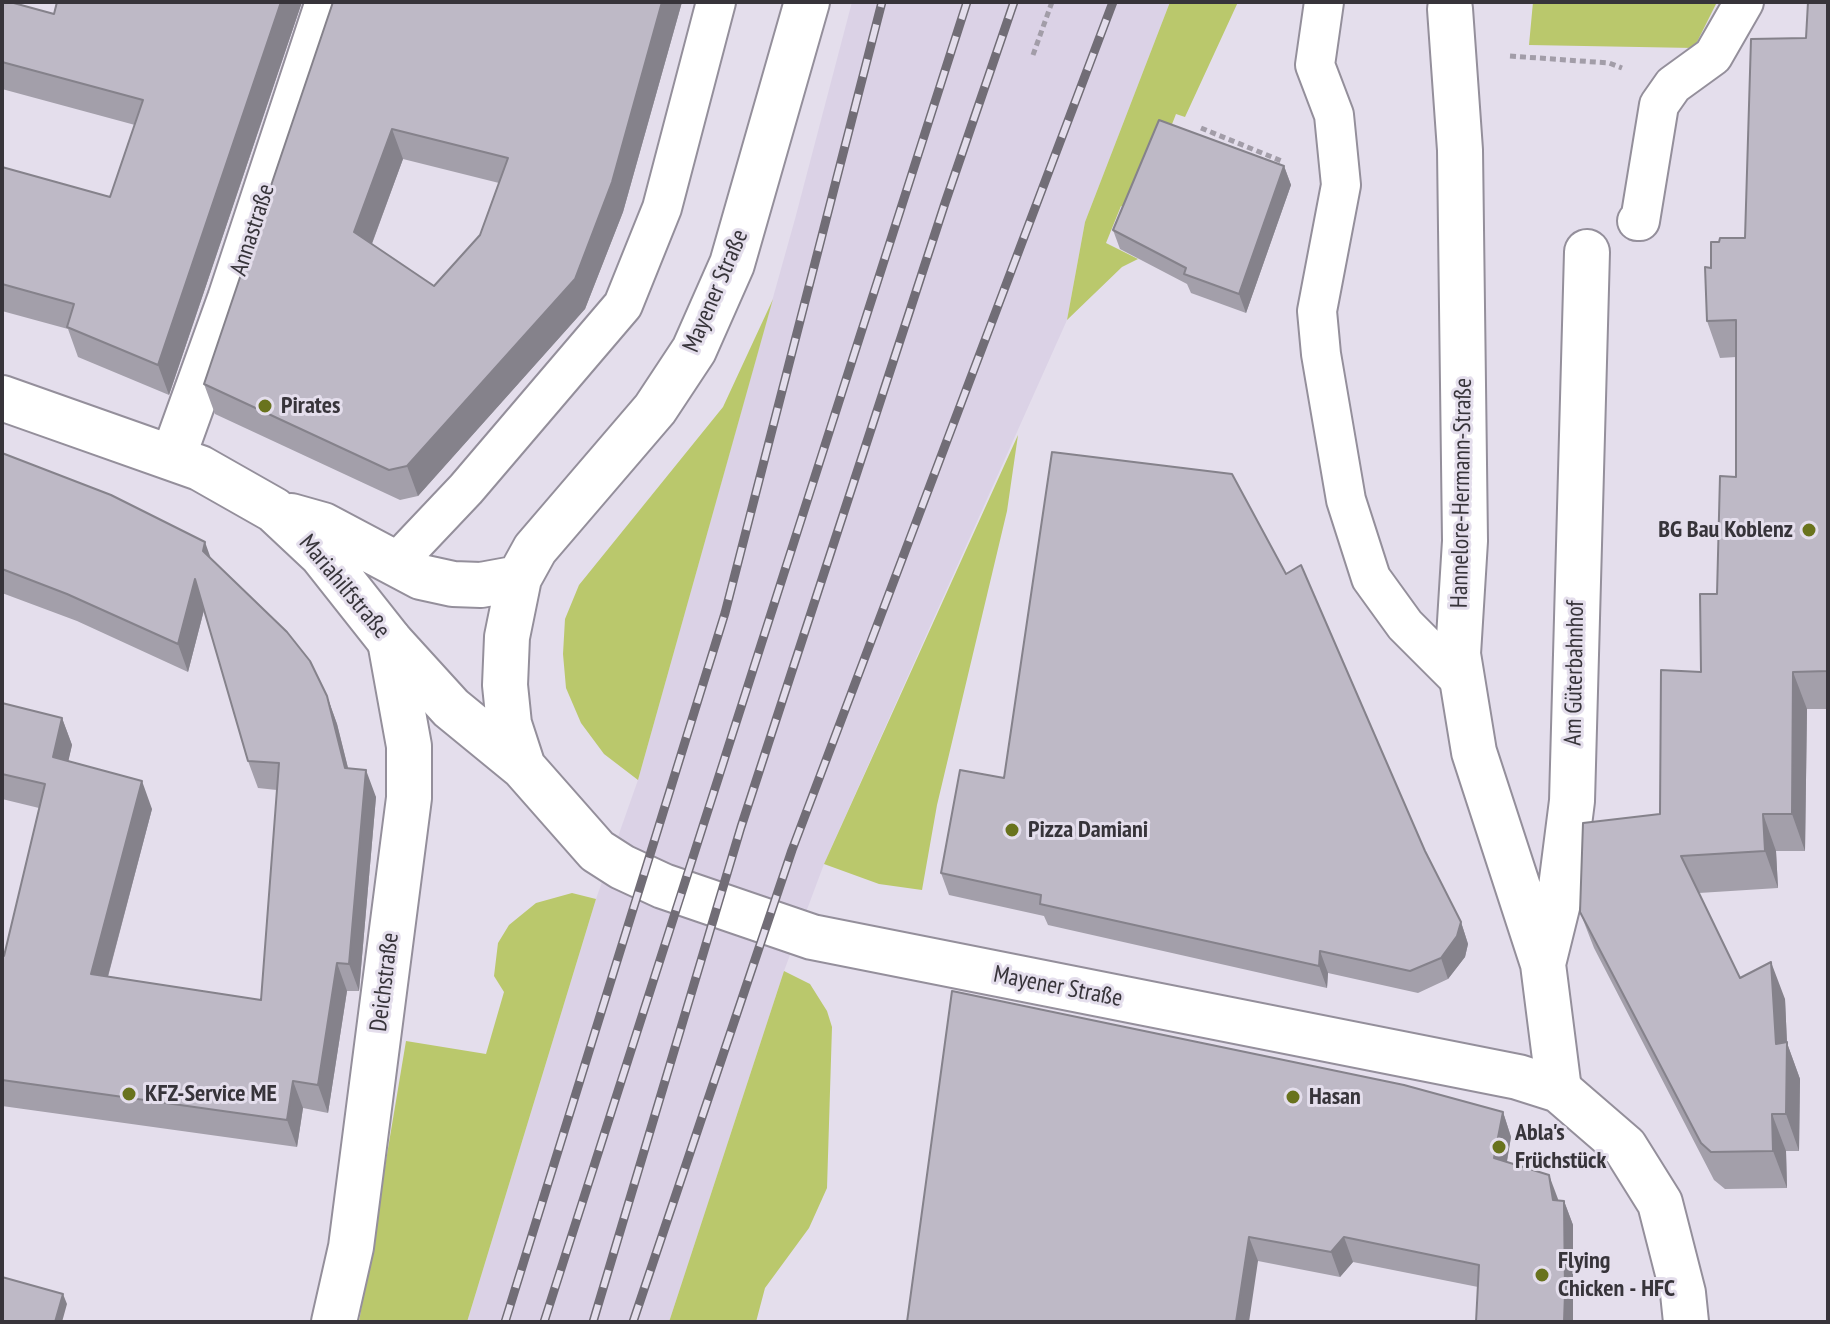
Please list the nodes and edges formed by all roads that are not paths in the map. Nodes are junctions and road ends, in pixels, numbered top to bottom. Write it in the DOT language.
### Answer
graph roads {
  1 [pos="328,2"];
  2 [pos="716,2"];
  3 [pos="807,2"];
  4 [pos="1324,2"];
  5 [pos="1744,2"];
  6 [pos="1450,9"];
  7 [pos="1637,221"];
  8 [pos="1587,252"];
  9 [pos="2,398"];
  10 [pos="173,457"];
  11 [pos="274,510"];
  12 [pos="395,564"];
  13 [pos="519,578"];
  14 [pos="390,641"];
  15 [pos="1462,682"];
  16 [pos="523,767"];
  17 [pos="1543,964"];
  18 [pos="1559,1090"];
  19 [pos="334,1322"];
  20 [pos="1686,1322"];
  1 -- 10 [label="street, Annastraße"];
  2 -- 12 [label="lane"];
  3 -- 13 [label="street, Mayener Straße"];
  4 -- 15 [label="lane"];
  5 -- 7 [label="lane"];
  6 -- 15 [label="street, Hannelore-Hermann-Straße"];
  8 -- 17 [label="street, Am Güterbahnhof"];
  9 -- 10 [label="street, Mariahilfstraße"];
  10 -- 11 [label="street, Mariahilfstraße"];
  11 -- 12 [label="street"];
  11 -- 14 [label="street, Mariahilfstraße"];
  12 -- 13 [label="street"];
  13 -- 16 [label="street, Mayener Straße"];
  14 -- 16 [label="street, Mariahilfstraße"];
  14 -- 19 [label="street, Deichstraße"];
  15 -- 17 [label="street, Hannelore-Hermann-Straße"];
  16 -- 18 [label="street, Mayener Straße"];
  17 -- 18 [label="street, Am Güterbahnhof"];
  18 -- 20 [label="street, Mayener Straße"];
}
